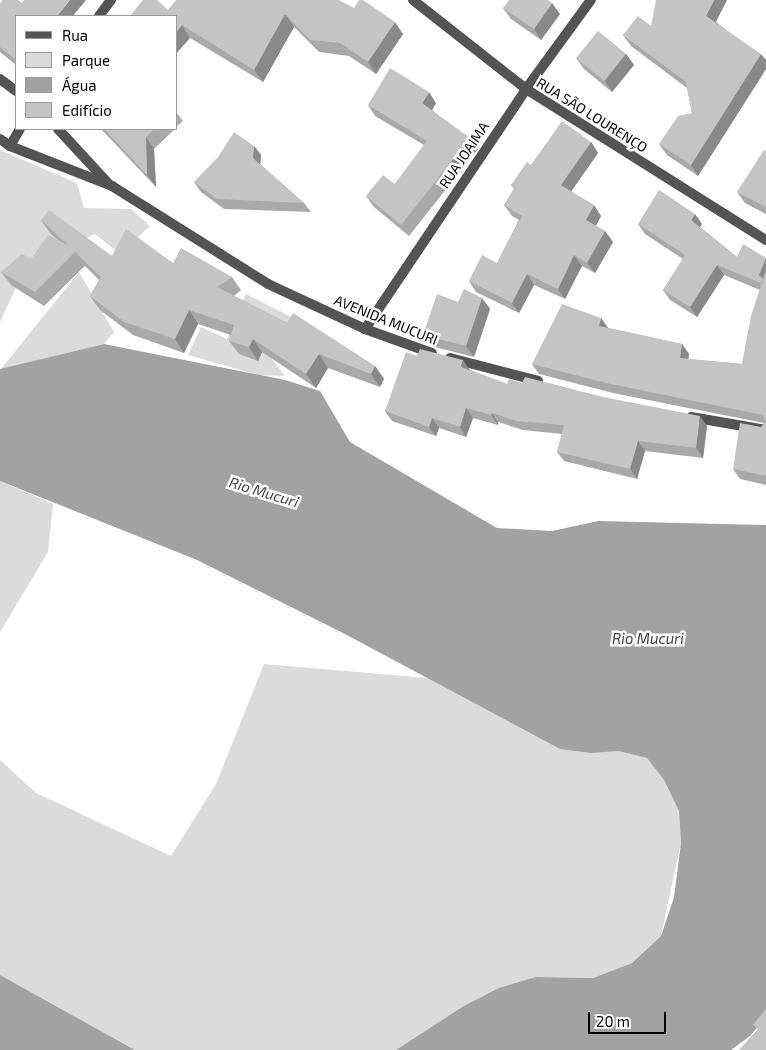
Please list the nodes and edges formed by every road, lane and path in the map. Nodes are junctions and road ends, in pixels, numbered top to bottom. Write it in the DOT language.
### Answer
graph roads {
  1 [pos="111,0"];
  2 [pos="413,0"];
  3 [pos="591,0"];
  4 [pos="100,15"];
  5 [pos="0,79"];
  6 [pos="526,89"];
  7 [pos="15,90"];
  8 [pos="19,130"];
  9 [pos="59,130"];
  10 [pos="0,138"];
  11 [pos="10,146"];
  12 [pos="112,186"];
  13 [pos="766,240"];
  14 [pos="364,329"];
  15 [pos="548,383"];
  16 [pos="678,414"];
  17 [pos="766,430"];
  1 -- 4 [label="street"];
  2 -- 6 [label="street, RUA SÃO LOURENÇO"];
  3 -- 6 [label="street, RUA JOAIMA"];
  5 -- 7 [label="street"];
  6 -- 13 [label="street, RUA SÃO LOURENÇO"];
  6 -- 14 [label="street, RUA JOAIMA"];
  8 -- 11 [label="street"];
  9 -- 12 [label="street, AVENIDA MUCURI"];
  10 -- 11 [label="street, AVENIDA MUCURI"];
  11 -- 12 [label="street, AVENIDA MUCURI"];
  12 -- 14 [label="street, AVENIDA MUCURI"];
  14 -- 15 [label="street, AVENIDA MUCURI"];
  16 -- 17 [label="street"];
}
